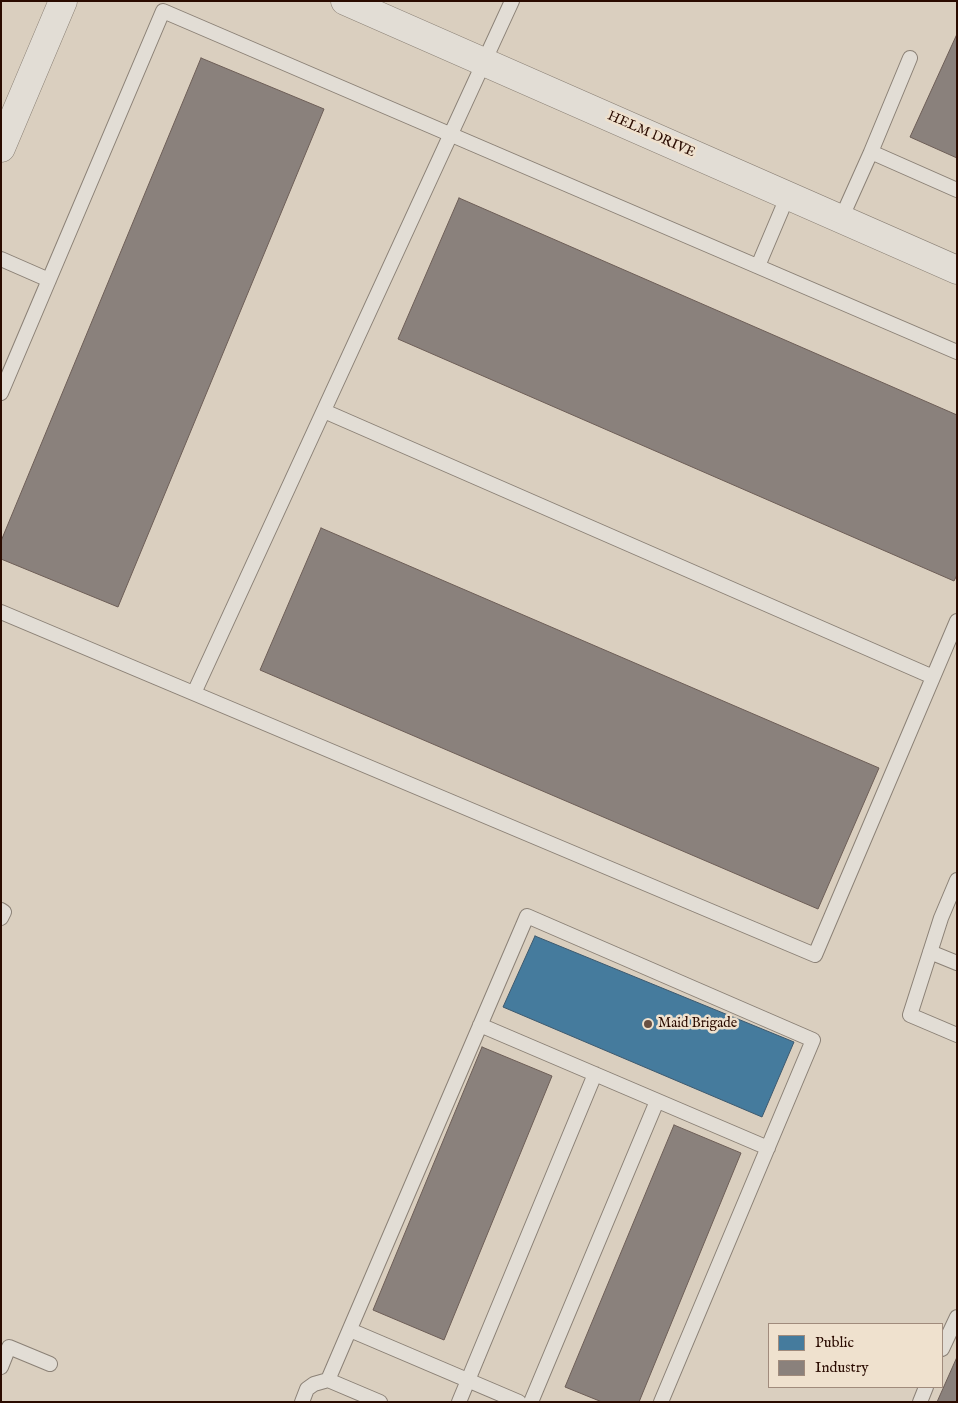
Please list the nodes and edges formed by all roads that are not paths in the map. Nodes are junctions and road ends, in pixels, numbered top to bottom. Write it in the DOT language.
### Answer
graph roads {
  1 [pos="345,1"];
  2 [pos="512,1"];
  3 [pos="57,3"];
  4 [pos="910,58"];
  5 [pos="485,63"];
  6 [pos="451,135"];
  7 [pos="1,148"];
  8 [pos="871,152"];
  9 [pos="957,190"];
  10 [pos="788,195"];
  11 [pos="842,219"];
  12 [pos="1,259"];
  13 [pos="758,266"];
  14 [pos="957,270"];
  15 [pos="49,280"];
  16 [pos="957,352"];
  17 [pos="1,393"];
  18 [pos="324,411"];
  19 [pos="1,612"];
  20 [pos="957,621"];
  21 [pos="933,677"];
  22 [pos="194,693"];
  23 [pos="957,880"];
  24 [pos="1,910"];
  25 [pos="1,918"];
  26 [pos="930,952"];
  27 [pos="957,964"];
  28 [pos="480,1025"];
  29 [pos="957,1035"];
  30 [pos="595,1074"];
  31 [pos="657,1101"];
  32 [pos="768,1148"];
  33 [pos="957,1317"];
  34 [pos="350,1330"];
  35 [pos="5,1344"];
  36 [pos="943,1347"];
  37 [pos="50,1364"];
  38 [pos="1,1367"];
  39 [pos="328,1380"];
  40 [pos="469,1380"];
  41 [pos="926,1388"];
  42 [pos="302,1402"];
  43 [pos="380,1402"];
  44 [pos="459,1402"];
  45 [pos="519,1402"];
  46 [pos="531,1402"];
  47 [pos="661,1402"];
  48 [pos="920,1402"];
  1 -- 5 [label="street, HELM DRIVE"];
  2 -- 5 [label="lane"];
  3 -- 7 [label="street"];
  4 -- 8 [label="lane"];
  5 -- 6 [label="lane"];
  5 -- 10 [label="street, HELM DRIVE"];
  6 -- 13 [label="lane"];
  6 -- 15 [label="lane"];
  6 -- 18 [label="lane"];
  8 -- 9 [label="lane"];
  8 -- 11 [label="lane"];
  10 -- 11 [label="street, HELM DRIVE"];
  10 -- 13 [label="lane"];
  11 -- 14 [label="street, HELM DRIVE"];
  12 -- 15 [label="lane"];
  13 -- 16 [label="lane"];
  15 -- 17 [label="lane"];
  18 -- 21 [label="lane"];
  18 -- 22 [label="lane"];
  19 -- 22 [label="lane"];
  20 -- 21 [label="lane"];
  21 -- 22 [label="lane"];
  23 -- 26 [label="lane"];
  24 -- 25 [label="lane"];
  26 -- 27 [label="lane"];
  26 -- 29 [label="lane"];
  28 -- 30 [label="lane"];
  28 -- 32 [label="lane"];
  28 -- 34 [label="lane"];
  30 -- 31 [label="lane"];
  30 -- 40 [label="lane"];
  31 -- 32 [label="lane"];
  31 -- 46 [label="lane"];
  32 -- 47 [label="lane"];
  33 -- 36 [label="lane"];
  34 -- 39 [label="lane"];
  34 -- 40 [label="lane"];
  35 -- 37 [label="lane"];
  35 -- 38 [label="lane"];
  39 -- 42 [label="lane"];
  39 -- 43 [label="lane"];
  40 -- 44 [label="lane"];
  40 -- 45 [label="lane"];
  41 -- 48 [label="lane"];
}
